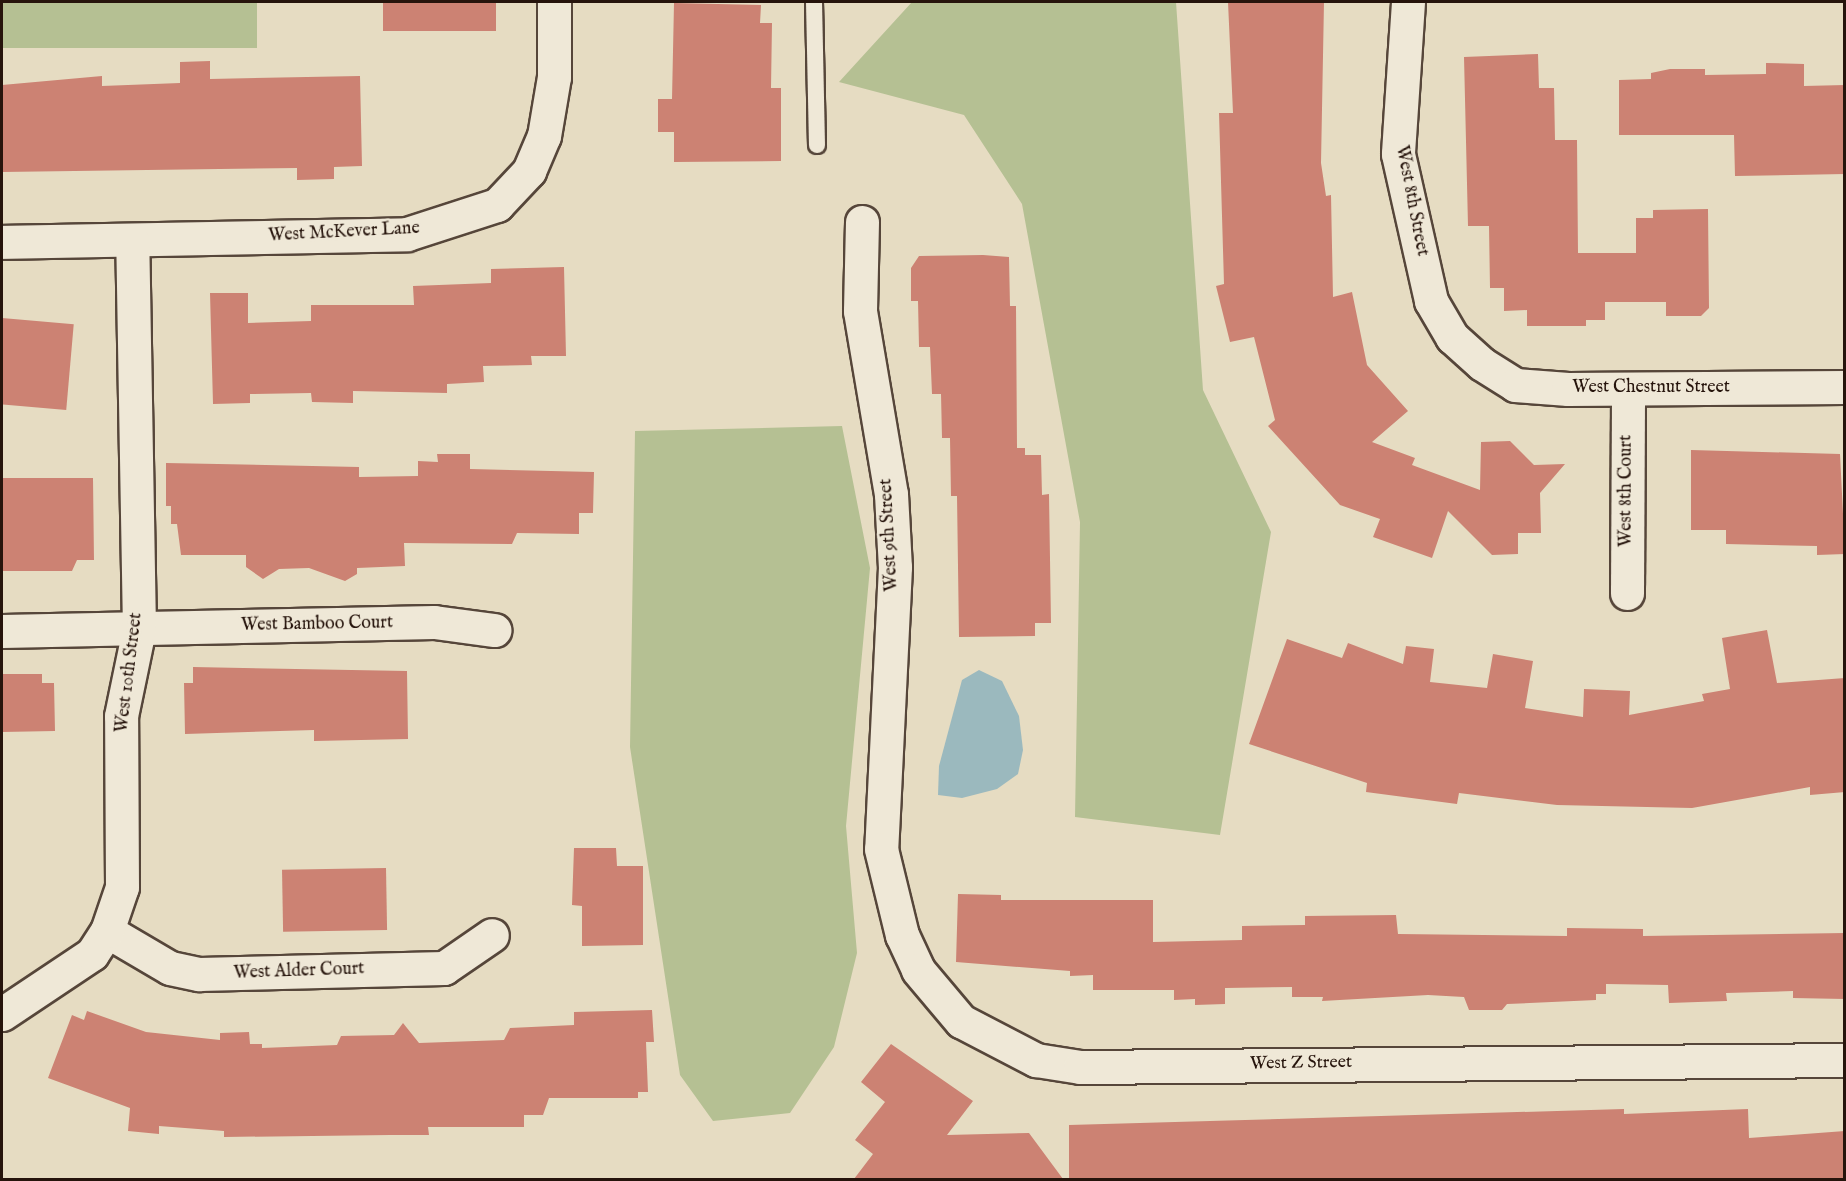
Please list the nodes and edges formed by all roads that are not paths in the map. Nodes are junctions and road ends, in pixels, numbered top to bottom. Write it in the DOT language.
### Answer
graph roads {
  1 [pos="554,2"];
  2 [pos="814,2"];
  3 [pos="1408,2"];
  4 [pos="817,145"];
  5 [pos="862,222"];
  6 [pos="132,240"];
  7 [pos="2,242"];
  8 [pos="1468,351"];
  9 [pos="1845,387"];
  10 [pos="1628,389"];
  11 [pos="1628,593"];
  12 [pos="139,629"];
  13 [pos="494,630"];
  14 [pos="2,631"];
  15 [pos="881,849"];
  16 [pos="107,931"];
  17 [pos="492,935"];
  18 [pos="2,1014"];
  19 [pos="1845,1060"];
  1 -- 6 [label="street, West McKever Lane"];
  2 -- 4 [label="lane"];
  3 -- 8 [label="street, West 8th Street"];
  5 -- 15 [label="street, West 9th Street"];
  6 -- 7 [label="street, West McKever Lane"];
  6 -- 12 [label="street, West 10th Street"];
  8 -- 10 [label="street, West Chestnut Street"];
  9 -- 10 [label="street, West Chestnut Street"];
  10 -- 11 [label="street, West 8th Court"];
  12 -- 13 [label="street, West Bamboo Court"];
  12 -- 14 [label="street, West Bamboo Court"];
  12 -- 16 [label="street, West 10th Street"];
  15 -- 19 [label="street, West Z Street"];
  16 -- 17 [label="street, West Alder Court"];
  16 -- 18 [label="street, West 10th Street"];
}
